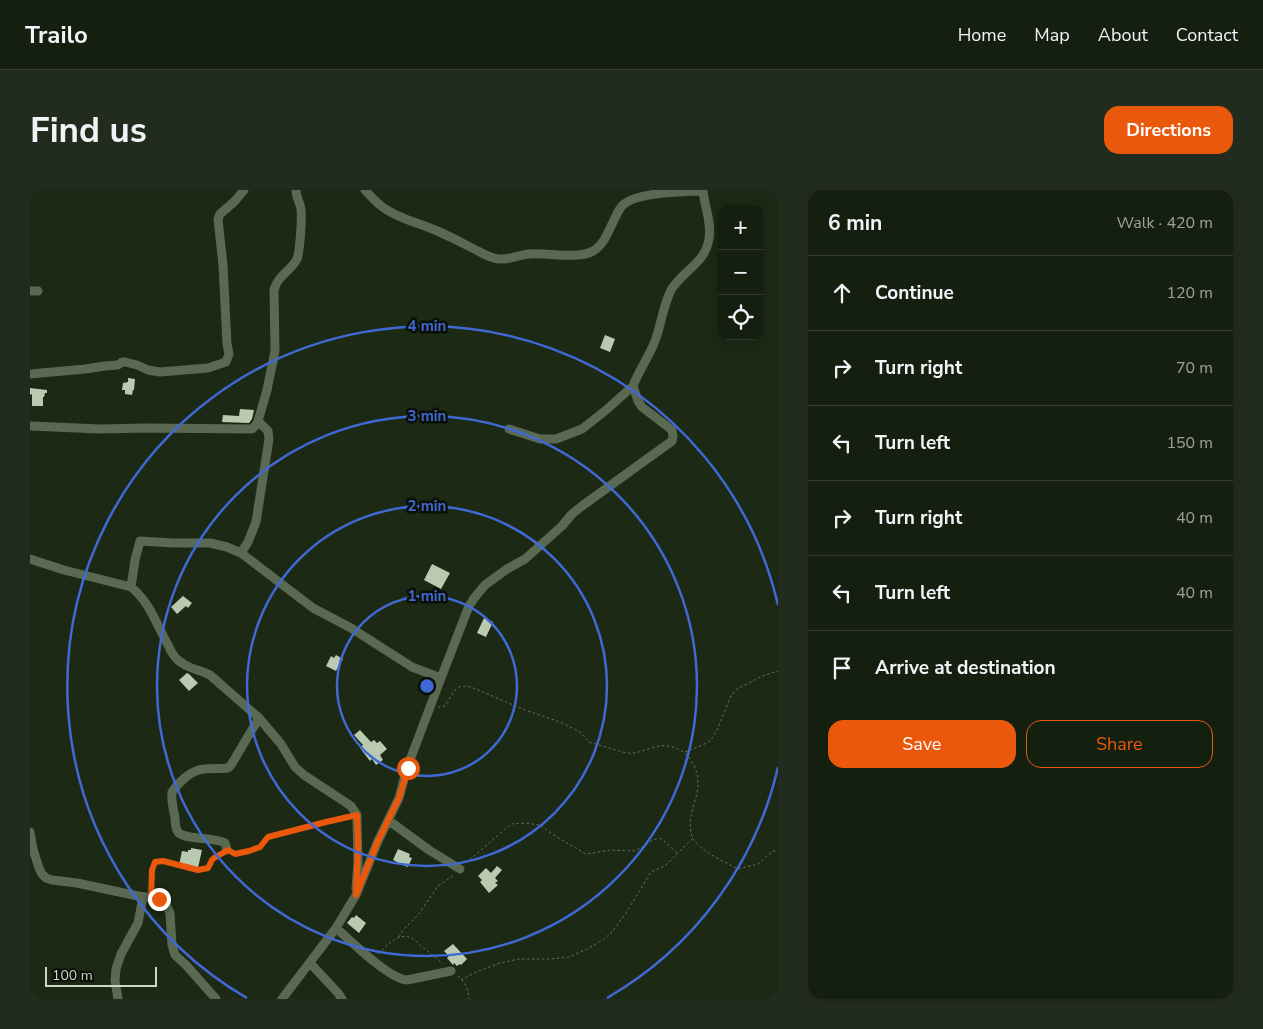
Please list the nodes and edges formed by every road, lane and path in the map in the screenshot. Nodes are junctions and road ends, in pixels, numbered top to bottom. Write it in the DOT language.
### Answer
graph roads {
  1 [pos="244,190"];
  2 [pos="296,190"];
  3 [pos="365,190"];
  4 [pos="702,190"];
  5 [pos="30,374"];
  6 [pos="633,386"];
  7 [pos="258,421"];
  8 [pos="30,426"];
  9 [pos="509,429"];
  10 [pos="241,553"];
  11 [pos="30,559"];
  12 [pos="131,587"];
  13 [pos="778,671"];
  14 [pos="441,678"];
  15 [pos="430,708"];
  16 [pos="259,718"];
  17 [pos="685,752"];
  18 [pos="357,815"];
  19 [pos="388,820"];
  20 [pos="30,832"];
  21 [pos="693,838"];
  22 [pos="228,850"];
  23 [pos="778,851"];
  24 [pos="678,854"];
  25 [pos="460,869"];
  26 [pos="356,895"];
  27 [pos="147,897"];
  28 [pos="336,928"];
  29 [pos="399,937"];
  30 [pos="372,960"];
  31 [pos="310,963"];
  32 [pos="451,971"];
  33 [pos="462,980"];
  34 [pos="118,999"];
  35 [pos="216,999"];
  36 [pos="282,999"];
  37 [pos="342,999"];
  38 [pos="469,999"];
  1 -- 5 [label="street"];
  2 -- 7 [label="street"];
  3 -- 4 [label="street"];
  4 -- 6 [label="street"];
  6 -- 9 [label="street"];
  6 -- 14 [label="street"];
  7 -- 8 [label="street"];
  7 -- 10 [label="street"];
  10 -- 12 [label="street"];
  10 -- 14 [label="street"];
  11 -- 12 [label="street"];
  12 -- 16 [label="street"];
  13 -- 17 [label="path"];
  14 -- 15 [label="street"];
  15 -- 17 [label="path"];
  15 -- 19 [label="street"];
  16 -- 18 [label="street"];
  16 -- 22 [label="street"];
  17 -- 21 [label="path"];
  18 -- 22 [label="path"];
  18 -- 26 [label="street"];
  19 -- 25 [label="street"];
  19 -- 26 [label="street"];
  20 -- 27 [label="street"];
  21 -- 23 [label="path"];
  21 -- 24 [label="path"];
  22 -- 27 [label="path"];
  24 -- 25 [label="path"];
  24 -- 33 [label="path"];
  25 -- 29 [label="path"];
  26 -- 28 [label="street"];
  27 -- 34 [label="street"];
  27 -- 35 [label="street"];
  28 -- 30 [label="street"];
  28 -- 31 [label="street"];
  29 -- 30 [label="path"];
  29 -- 32 [label="path"];
  30 -- 32 [label="street"];
  31 -- 36 [label="street"];
  31 -- 37 [label="street"];
  32 -- 33 [label="path"];
  33 -- 38 [label="path"];
}
